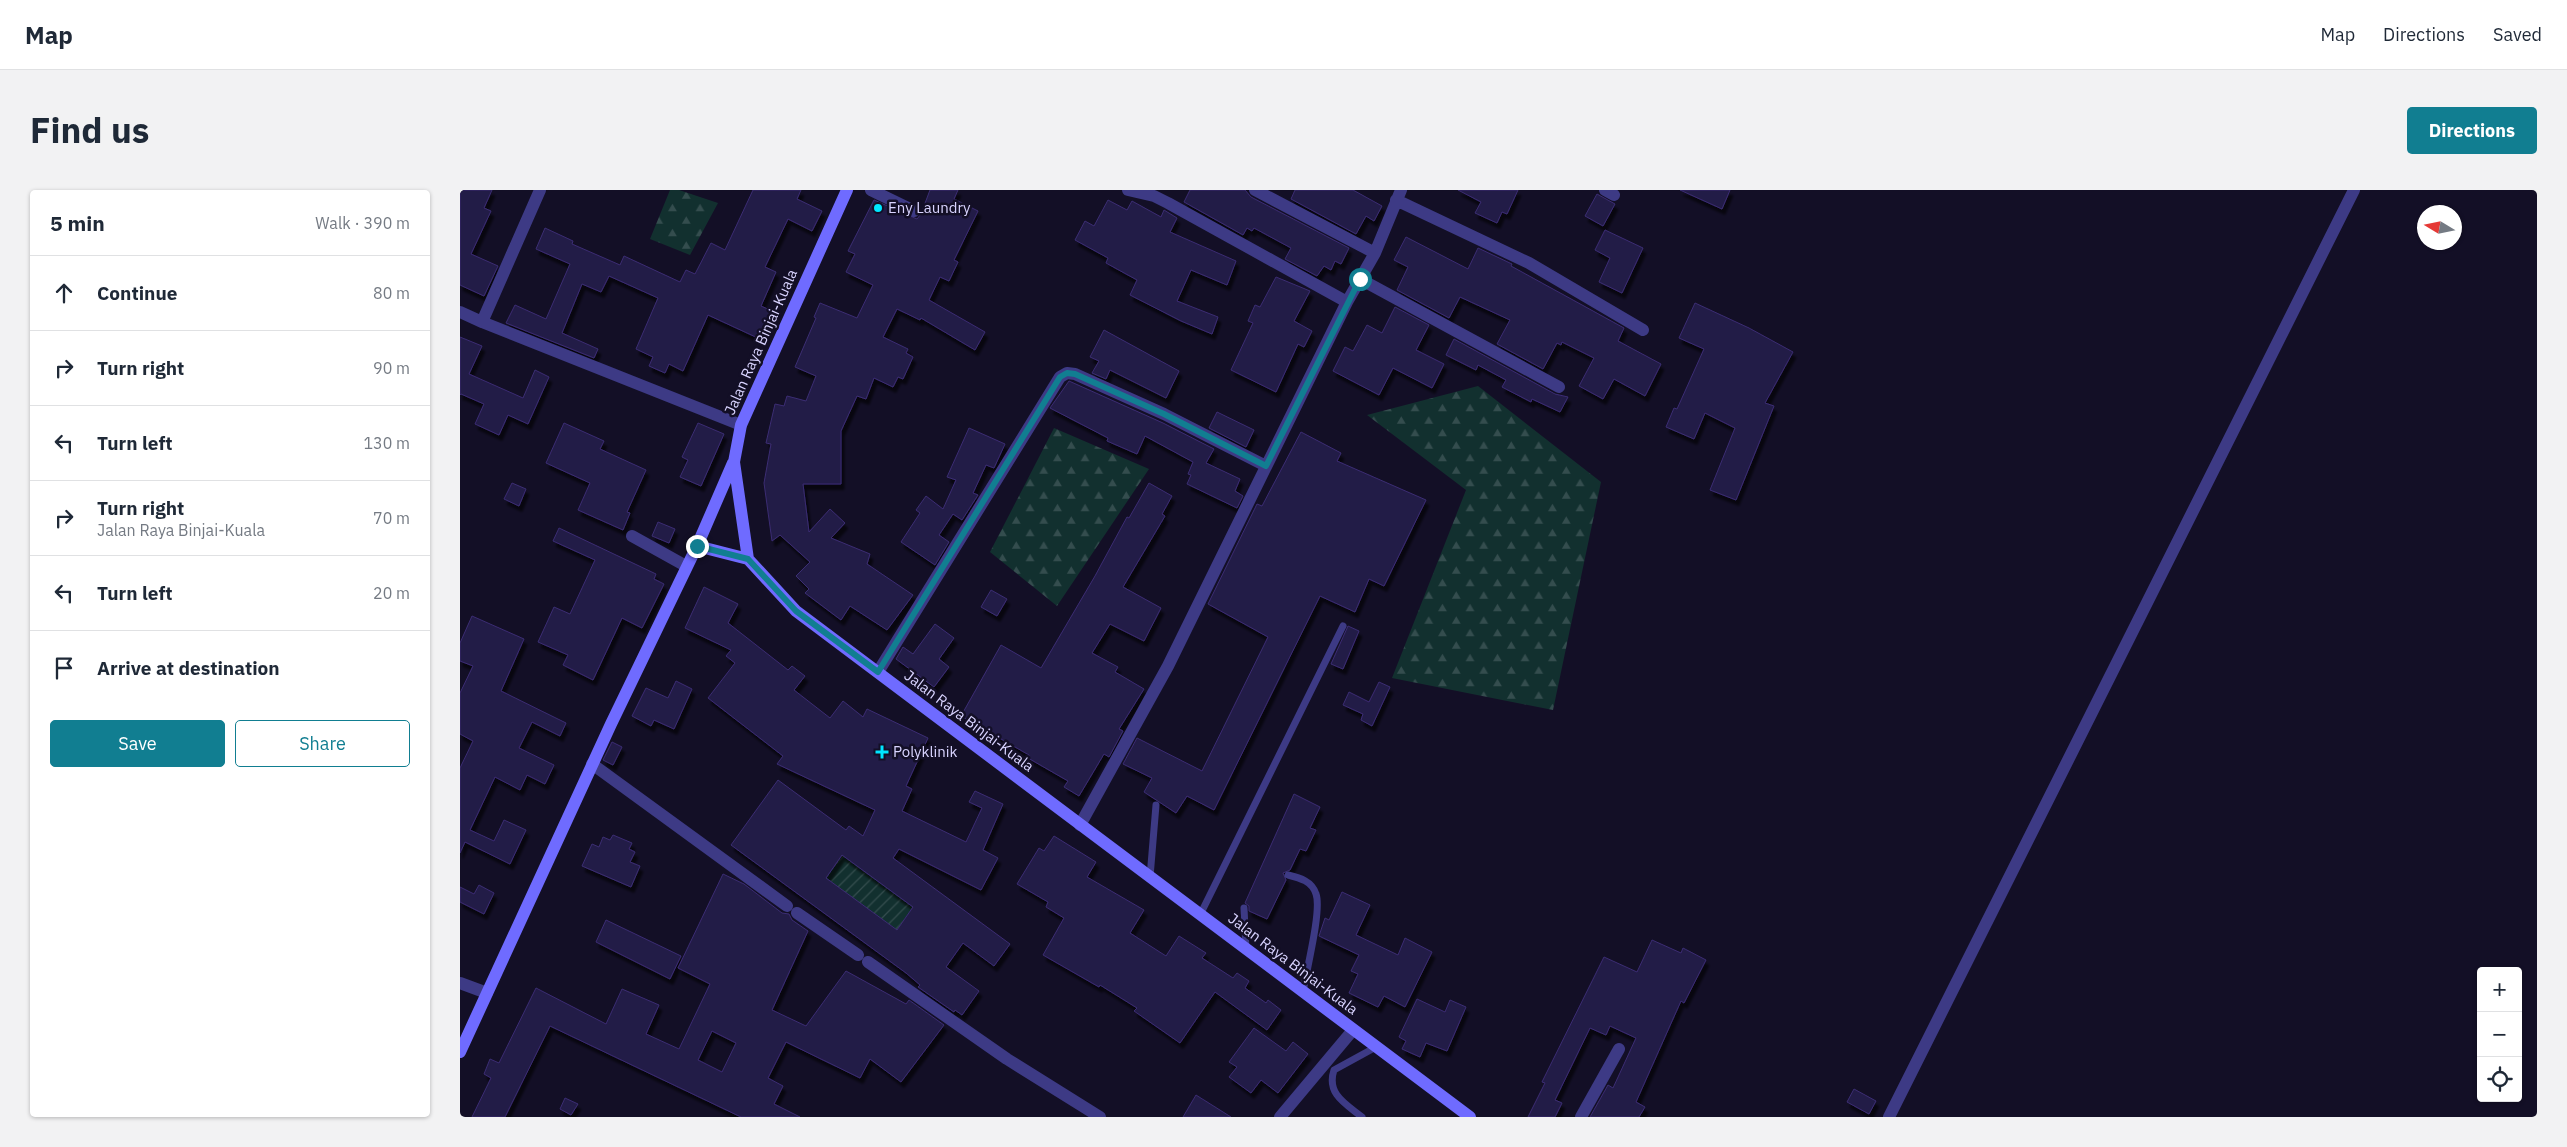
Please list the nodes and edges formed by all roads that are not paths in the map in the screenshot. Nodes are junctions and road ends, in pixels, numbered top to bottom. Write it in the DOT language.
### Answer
graph roads {
  1 [pos="540,190"];
  2 [pos="847,190"];
  3 [pos="870,190"];
  4 [pos="1128,190"];
  5 [pos="1255,190"];
  6 [pos="2354,190"];
  7 [pos="1399,195"];
  8 [pos="914,211"];
  9 [pos="1375,253"];
  10 [pos="1360,279"];
  11 [pos="1347,302"];
  12 [pos="460,312"];
  13 [pos="482,322"];
  14 [pos="1643,330"];
  15 [pos="1560,387"];
  16 [pos="741,425"];
  17 [pos="734,462"];
  18 [pos="1266,466"];
  19 [pos="632,536"];
  20 [pos="697,546"];
  21 [pos="748,559"];
  22 [pos="686,566"];
  23 [pos="1343,626"];
  24 [pos="878,672"];
  25 [pos="592,764"];
  26 [pos="1156,805"];
  27 [pos="1080,825"];
  28 [pos="1288,875"];
  29 [pos="1150,877"];
  30 [pos="1244,908"];
  31 [pos="1200,915"];
  32 [pos="1246,950"];
  33 [pos="460,983"];
  34 [pos="1303,992"];
  35 [pos="487,993"];
  36 [pos="1353,1030"];
  37 [pos="1376,1047"];
  38 [pos="1619,1049"];
  39 [pos="460,1052"];
  40 [pos="1100,1117"];
  41 [pos="1280,1117"];
  42 [pos="1362,1117"];
  43 [pos="1470,1117"];
  44 [pos="1581,1117"];
  45 [pos="1889,1117"];
  1 -- 13 [label="street"];
  2 -- 16 [label="main road, Jalan Raya Binjai-Kuala"];
  3 -- 8 [label="street"];
  4 -- 11 [label="street"];
  5 -- 9 [label="street"];
  6 -- 45 [label="street"];
  7 -- 9 [label="street"];
  7 -- 14 [label="street"];
  9 -- 10 [label="street"];
  10 -- 11 [label="street"];
  10 -- 15 [label="street"];
  11 -- 18 [label="street"];
  12 -- 13 [label="street"];
  13 -- 16 [label="street"];
  16 -- 17 [label="main road, Jalan Raya Binjai-Kuala"];
  17 -- 20 [label="main road"];
  17 -- 21 [label="main road, Jalan Raya Binjai-Kuala"];
  18 -- 24 [label="street"];
  18 -- 27 [label="street"];
  19 -- 22 [label="street"];
  20 -- 21 [label="main road"];
  20 -- 22 [label="main road"];
  21 -- 24 [label="main road, Jalan Raya Binjai-Kuala"];
  22 -- 25 [label="main road"];
  23 -- 31 [label="lane"];
  24 -- 27 [label="main road, Jalan Raya Binjai-Kuala"];
  25 -- 35 [label="main road"];
  25 -- 40 [label="street"];
  26 -- 29 [label="lane"];
  27 -- 29 [label="main road, Jalan Raya Binjai-Kuala"];
  28 -- 34 [label="lane"];
  29 -- 31 [label="main road, Jalan Raya Binjai-Kuala"];
  30 -- 32 [label="lane"];
  31 -- 32 [label="main road, Jalan Raya Binjai-Kuala"];
  32 -- 34 [label="main road, Jalan Raya Binjai-Kuala"];
  33 -- 35 [label="street"];
  34 -- 36 [label="main road, Jalan Raya Binjai-Kuala"];
  35 -- 39 [label="main road"];
  36 -- 37 [label="main road, Jalan Raya Binjai-Kuala"];
  36 -- 41 [label="street"];
  37 -- 42 [label="lane"];
  37 -- 43 [label="main road, Jalan Raya Binjai-Kuala"];
  38 -- 44 [label="street"];
}
